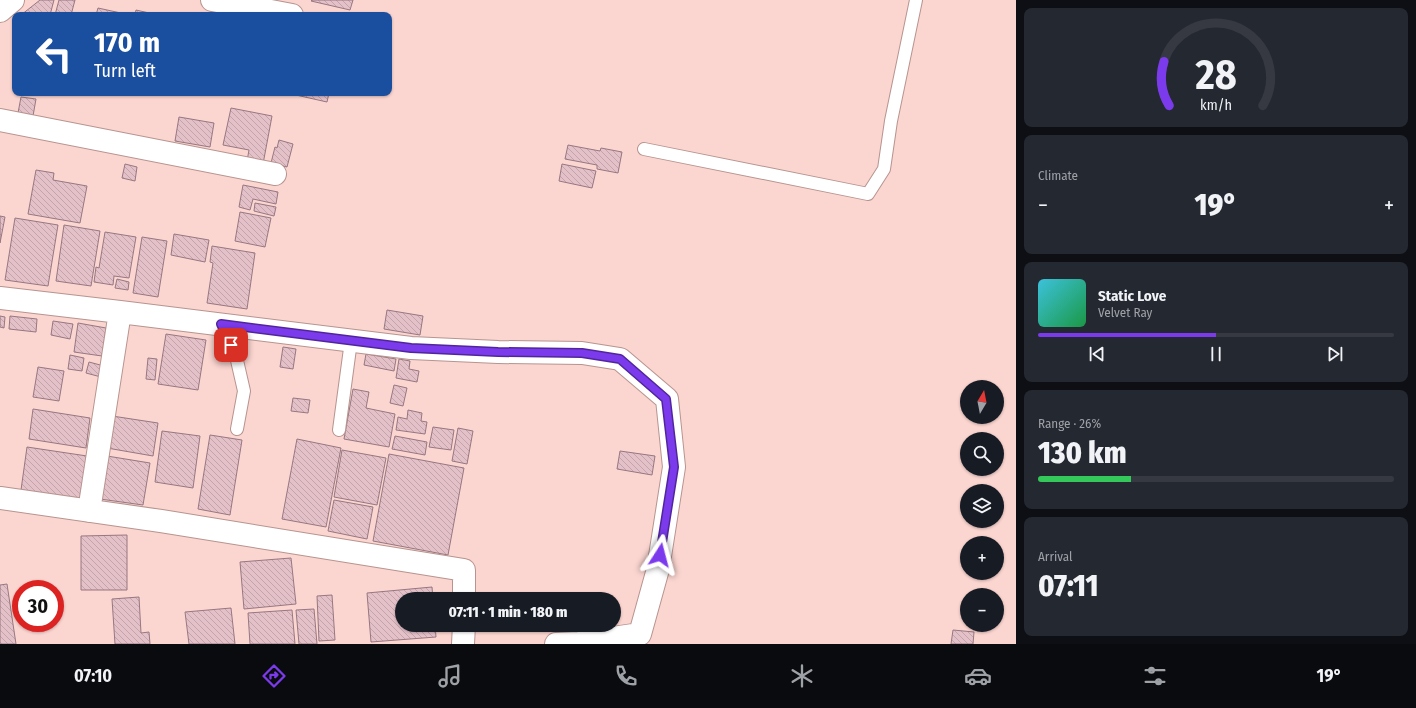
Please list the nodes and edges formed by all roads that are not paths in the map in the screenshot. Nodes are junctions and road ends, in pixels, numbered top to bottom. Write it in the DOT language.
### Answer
graph roads {
  1 [pos="13,0"];
  2 [pos="212,0"];
  3 [pos="916,0"];
  4 [pos="0,11"];
  5 [pos="276,12"];
  6 [pos="0,120"];
  7 [pos="644,149"];
  8 [pos="276,174"];
  9 [pos="0,298"];
  10 [pos="120,312"];
  11 [pos="221,324"];
  12 [pos="351,341"];
  13 [pos="237,429"];
  14 [pos="338,430"];
  15 [pos="0,498"];
  16 [pos="89,512"];
  17 [pos="464,592"];
  18 [pos="464,632"];
  19 [pos="463,644"];
  20 [pos="556,644"];
  1 -- 4 [label="street"];
  2 -- 5 [label="street"];
  3 -- 7 [label="lane"];
  6 -- 8 [label="street"];
  9 -- 10 [label="street"];
  10 -- 11 [label="street"];
  10 -- 16 [label="street"];
  11 -- 12 [label="street"];
  11 -- 13 [label="lane"];
  12 -- 14 [label="lane"];
  12 -- 20 [label="street"];
  15 -- 16 [label="street"];
  16 -- 17 [label="street"];
  18 -- 19 [label="street"];
}
